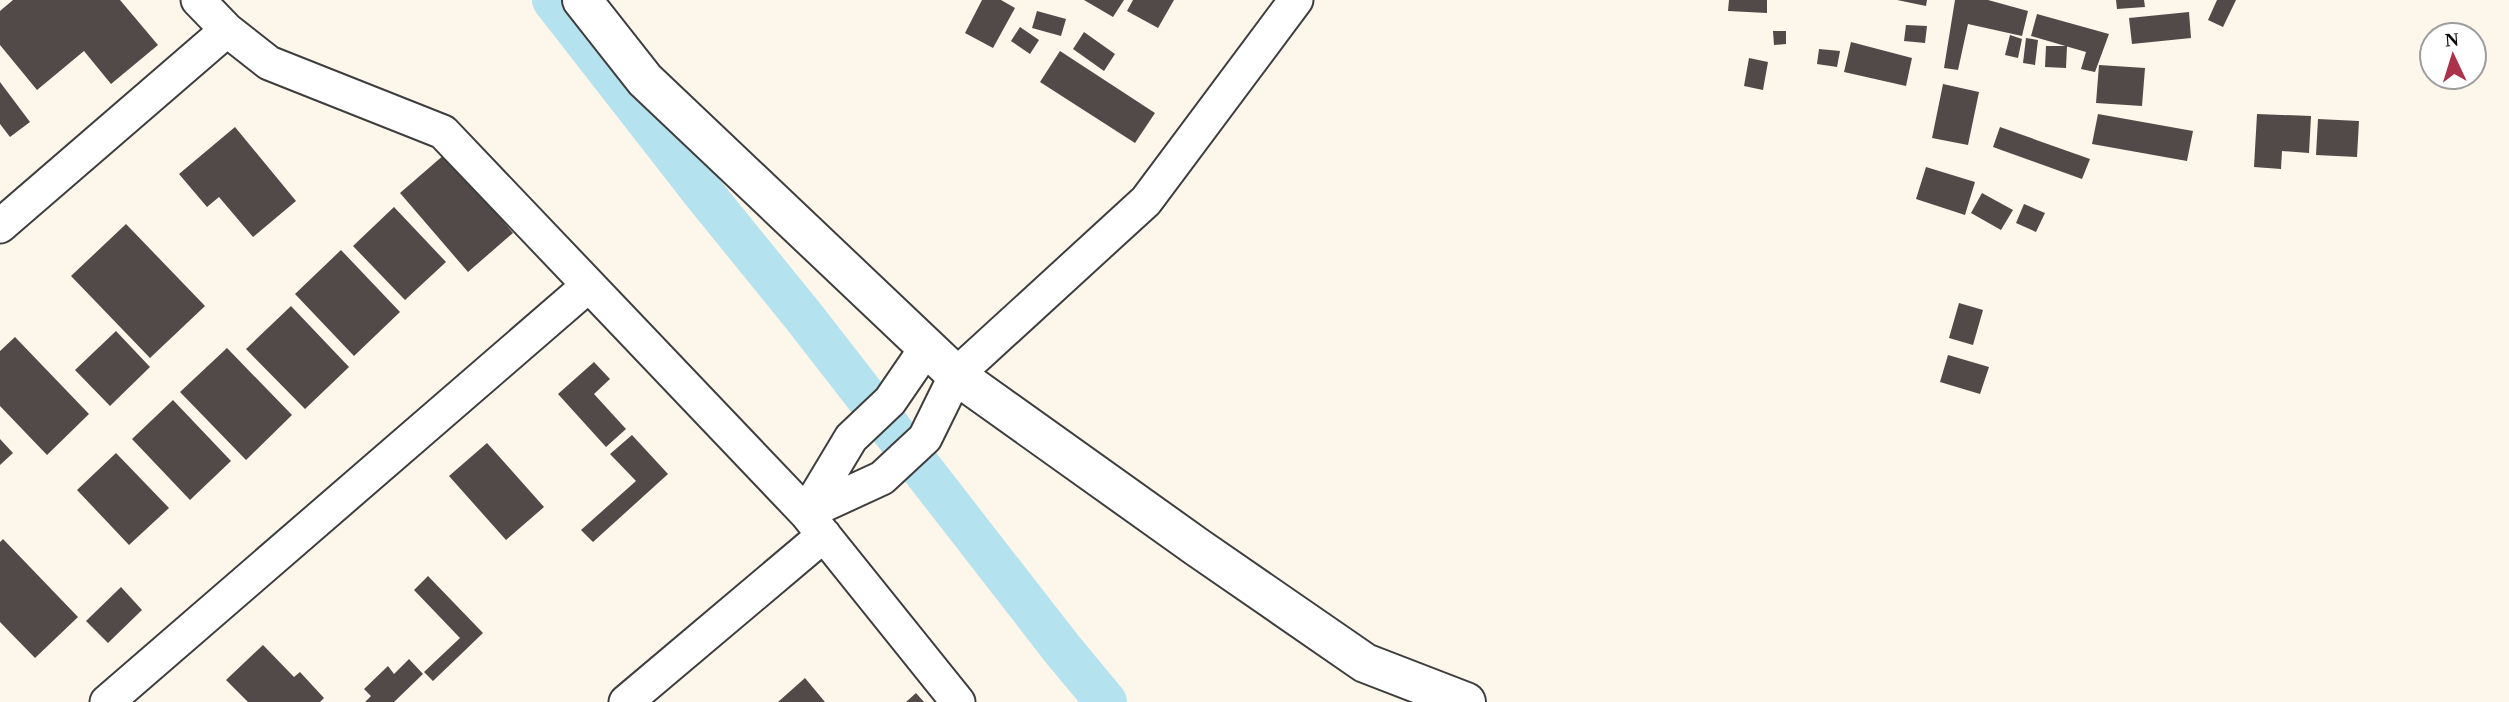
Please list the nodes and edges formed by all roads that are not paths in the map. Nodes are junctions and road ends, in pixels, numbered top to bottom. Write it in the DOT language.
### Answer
graph roads {
  1 [pos="198,0"];
  2 [pos="582,0"];
  3 [pos="1296,0"];
  4 [pos="228,30"];
  5 [pos="0,226"];
  6 [pos="589,285"];
  7 [pos="927,347"];
  8 [pos="956,374"];
  9 [pos="815,524"];
  10 [pos="107,702"];
  11 [pos="626,702"];
  12 [pos="958,702"];
  13 [pos="1466,702"];
  1 -- 4 [label="street"];
  2 -- 7 [label="street"];
  3 -- 8 [label="street"];
  4 -- 5 [label="street"];
  4 -- 6 [label="street"];
  6 -- 9 [label="street"];
  6 -- 10 [label="street"];
  7 -- 8 [label="street"];
  7 -- 9 [label="street"];
  8 -- 9 [label="street"];
  8 -- 13 [label="street"];
  9 -- 11 [label="street"];
  9 -- 12 [label="street"];
}
